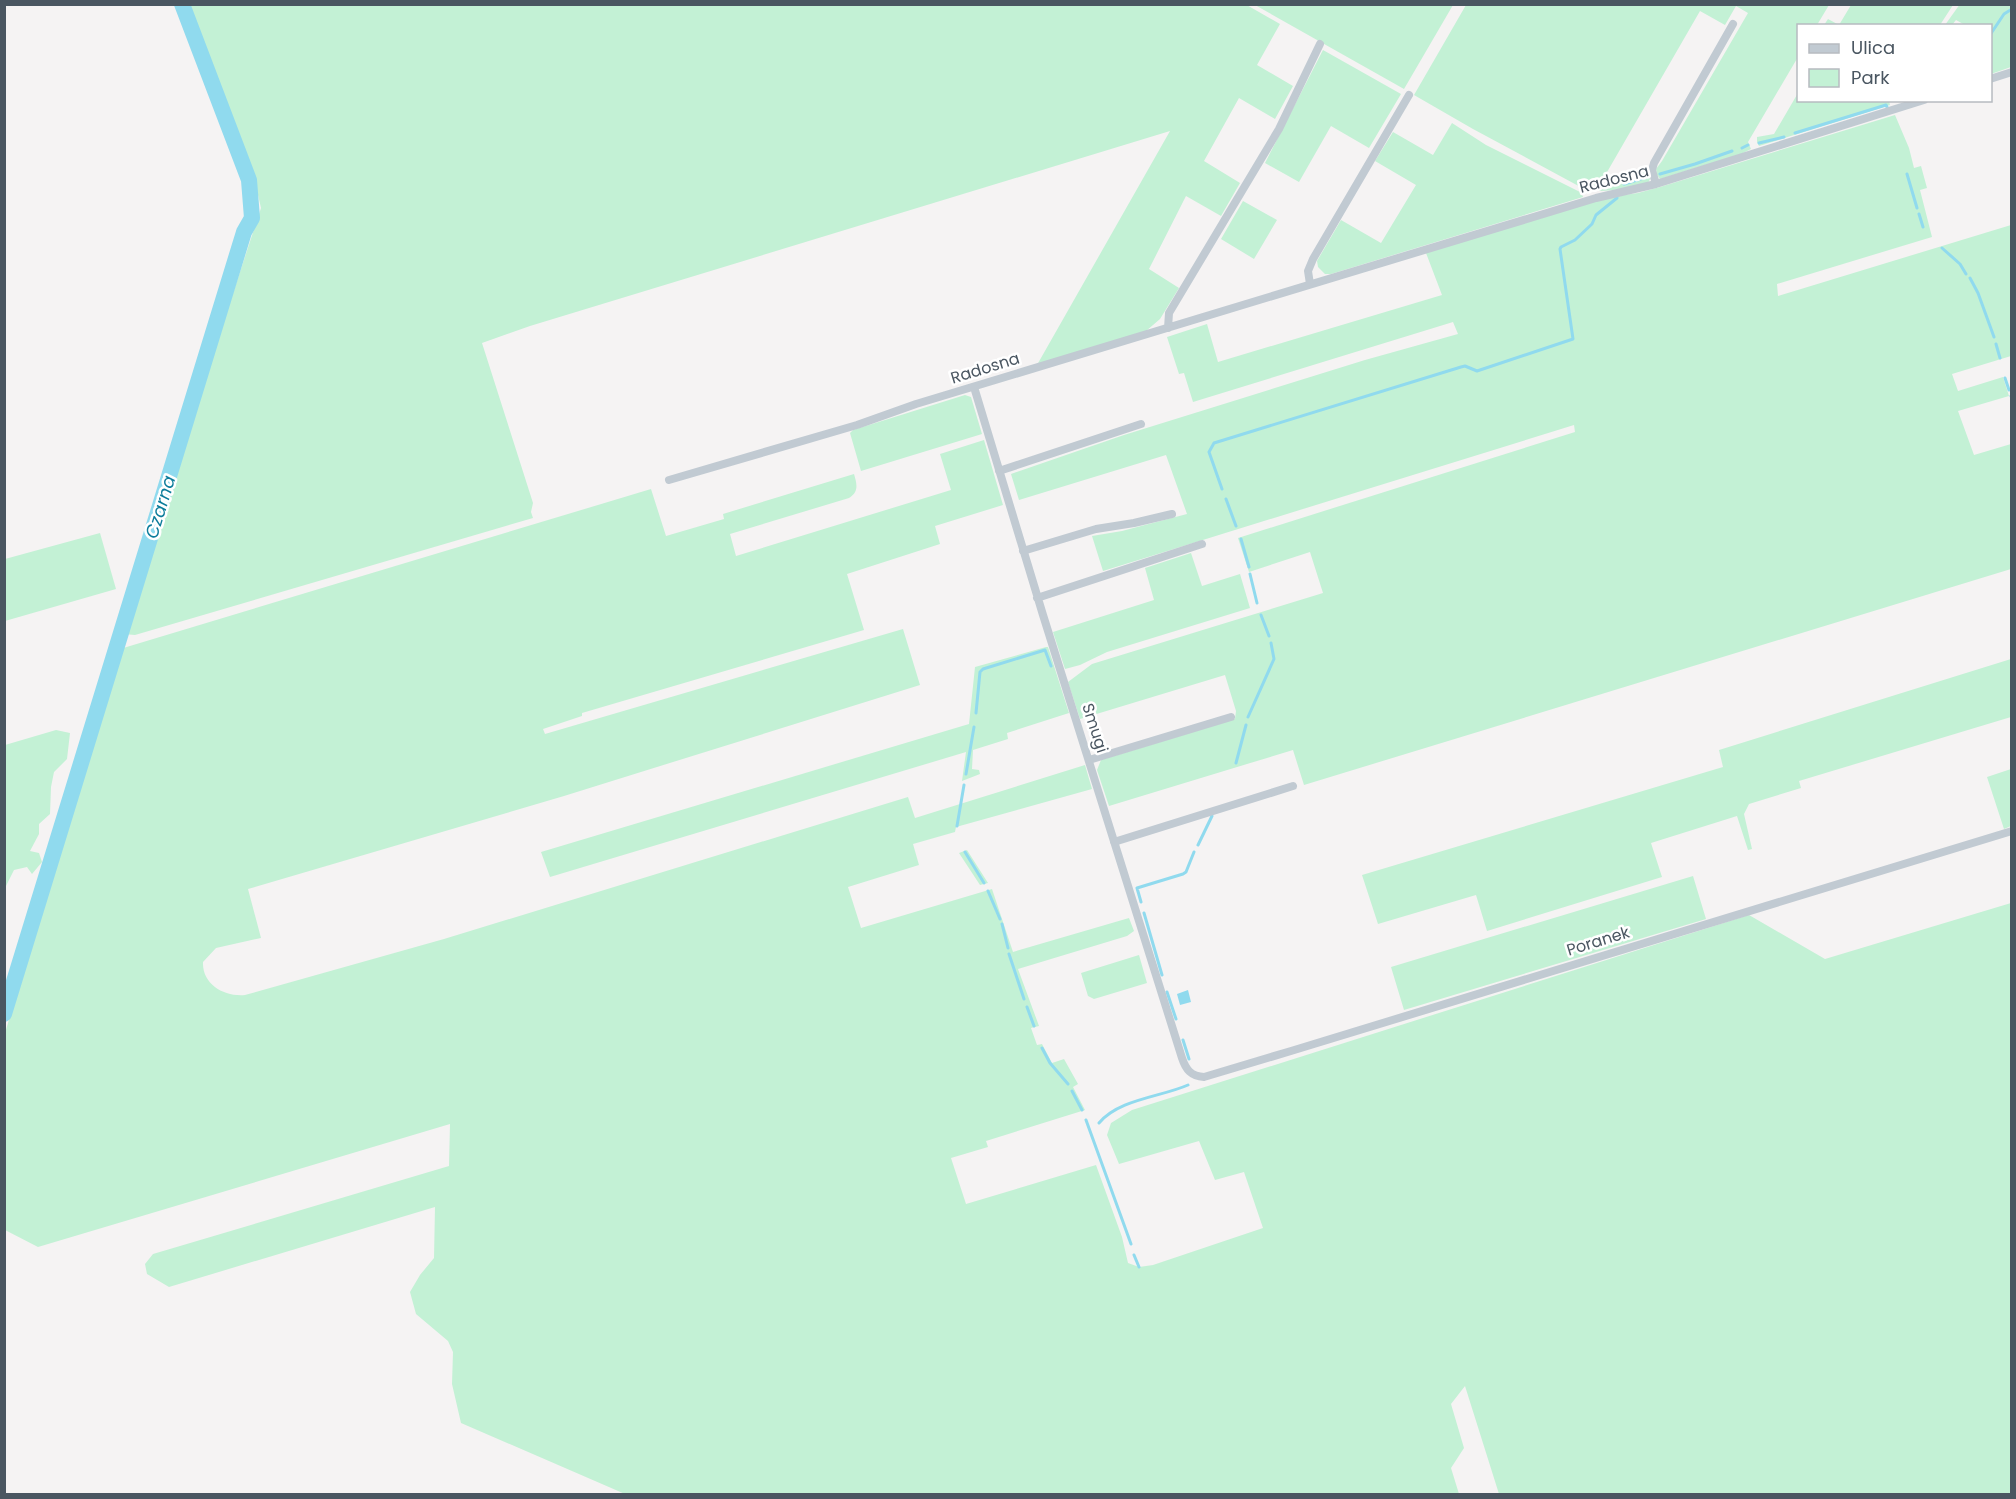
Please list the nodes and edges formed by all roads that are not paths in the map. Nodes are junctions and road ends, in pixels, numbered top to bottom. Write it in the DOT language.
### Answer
graph roads {
  1 [pos="1733,24"];
  2 [pos="1320,44"];
  3 [pos="2012,72"];
  4 [pos="1992,78"];
  5 [pos="1409,95"];
  6 [pos="1918,102"];
  7 [pos="1656,184"];
  8 [pos="1310,284"];
  9 [pos="1168,328"];
  10 [pos="974,387"];
  11 [pos="1142,424"];
  12 [pos="999,471"];
  13 [pos="669,480"];
  14 [pos="1172,514"];
  15 [pos="1202,544"];
  16 [pos="1023,551"];
  17 [pos="1037,598"];
  18 [pos="1232,717"];
  19 [pos="1089,760"];
  20 [pos="1293,786"];
  21 [pos="2012,831"];
  22 [pos="1114,842"];
  23 [pos="1193,1075"];
  1 -- 7 [label="street"];
  2 -- 9 [label="street"];
  3 -- 4 [label="street"];
  5 -- 8 [label="street"];
  6 -- 7 [label="street, Radosna"];
  7 -- 8 [label="street, Radosna"];
  8 -- 9 [label="street, Radosna"];
  9 -- 10 [label="street, Radosna"];
  10 -- 12 [label="street, Smugi"];
  10 -- 13 [label="street, Radosna"];
  11 -- 12 [label="street"];
  12 -- 16 [label="street, Smugi"];
  14 -- 16 [label="street"];
  15 -- 17 [label="street"];
  16 -- 17 [label="street, Smugi"];
  17 -- 19 [label="street, Smugi"];
  18 -- 19 [label="street"];
  19 -- 22 [label="street, Smugi"];
  20 -- 22 [label="street"];
  21 -- 23 [label="street, Poranek"];
  22 -- 23 [label="street, Smugi"];
}
